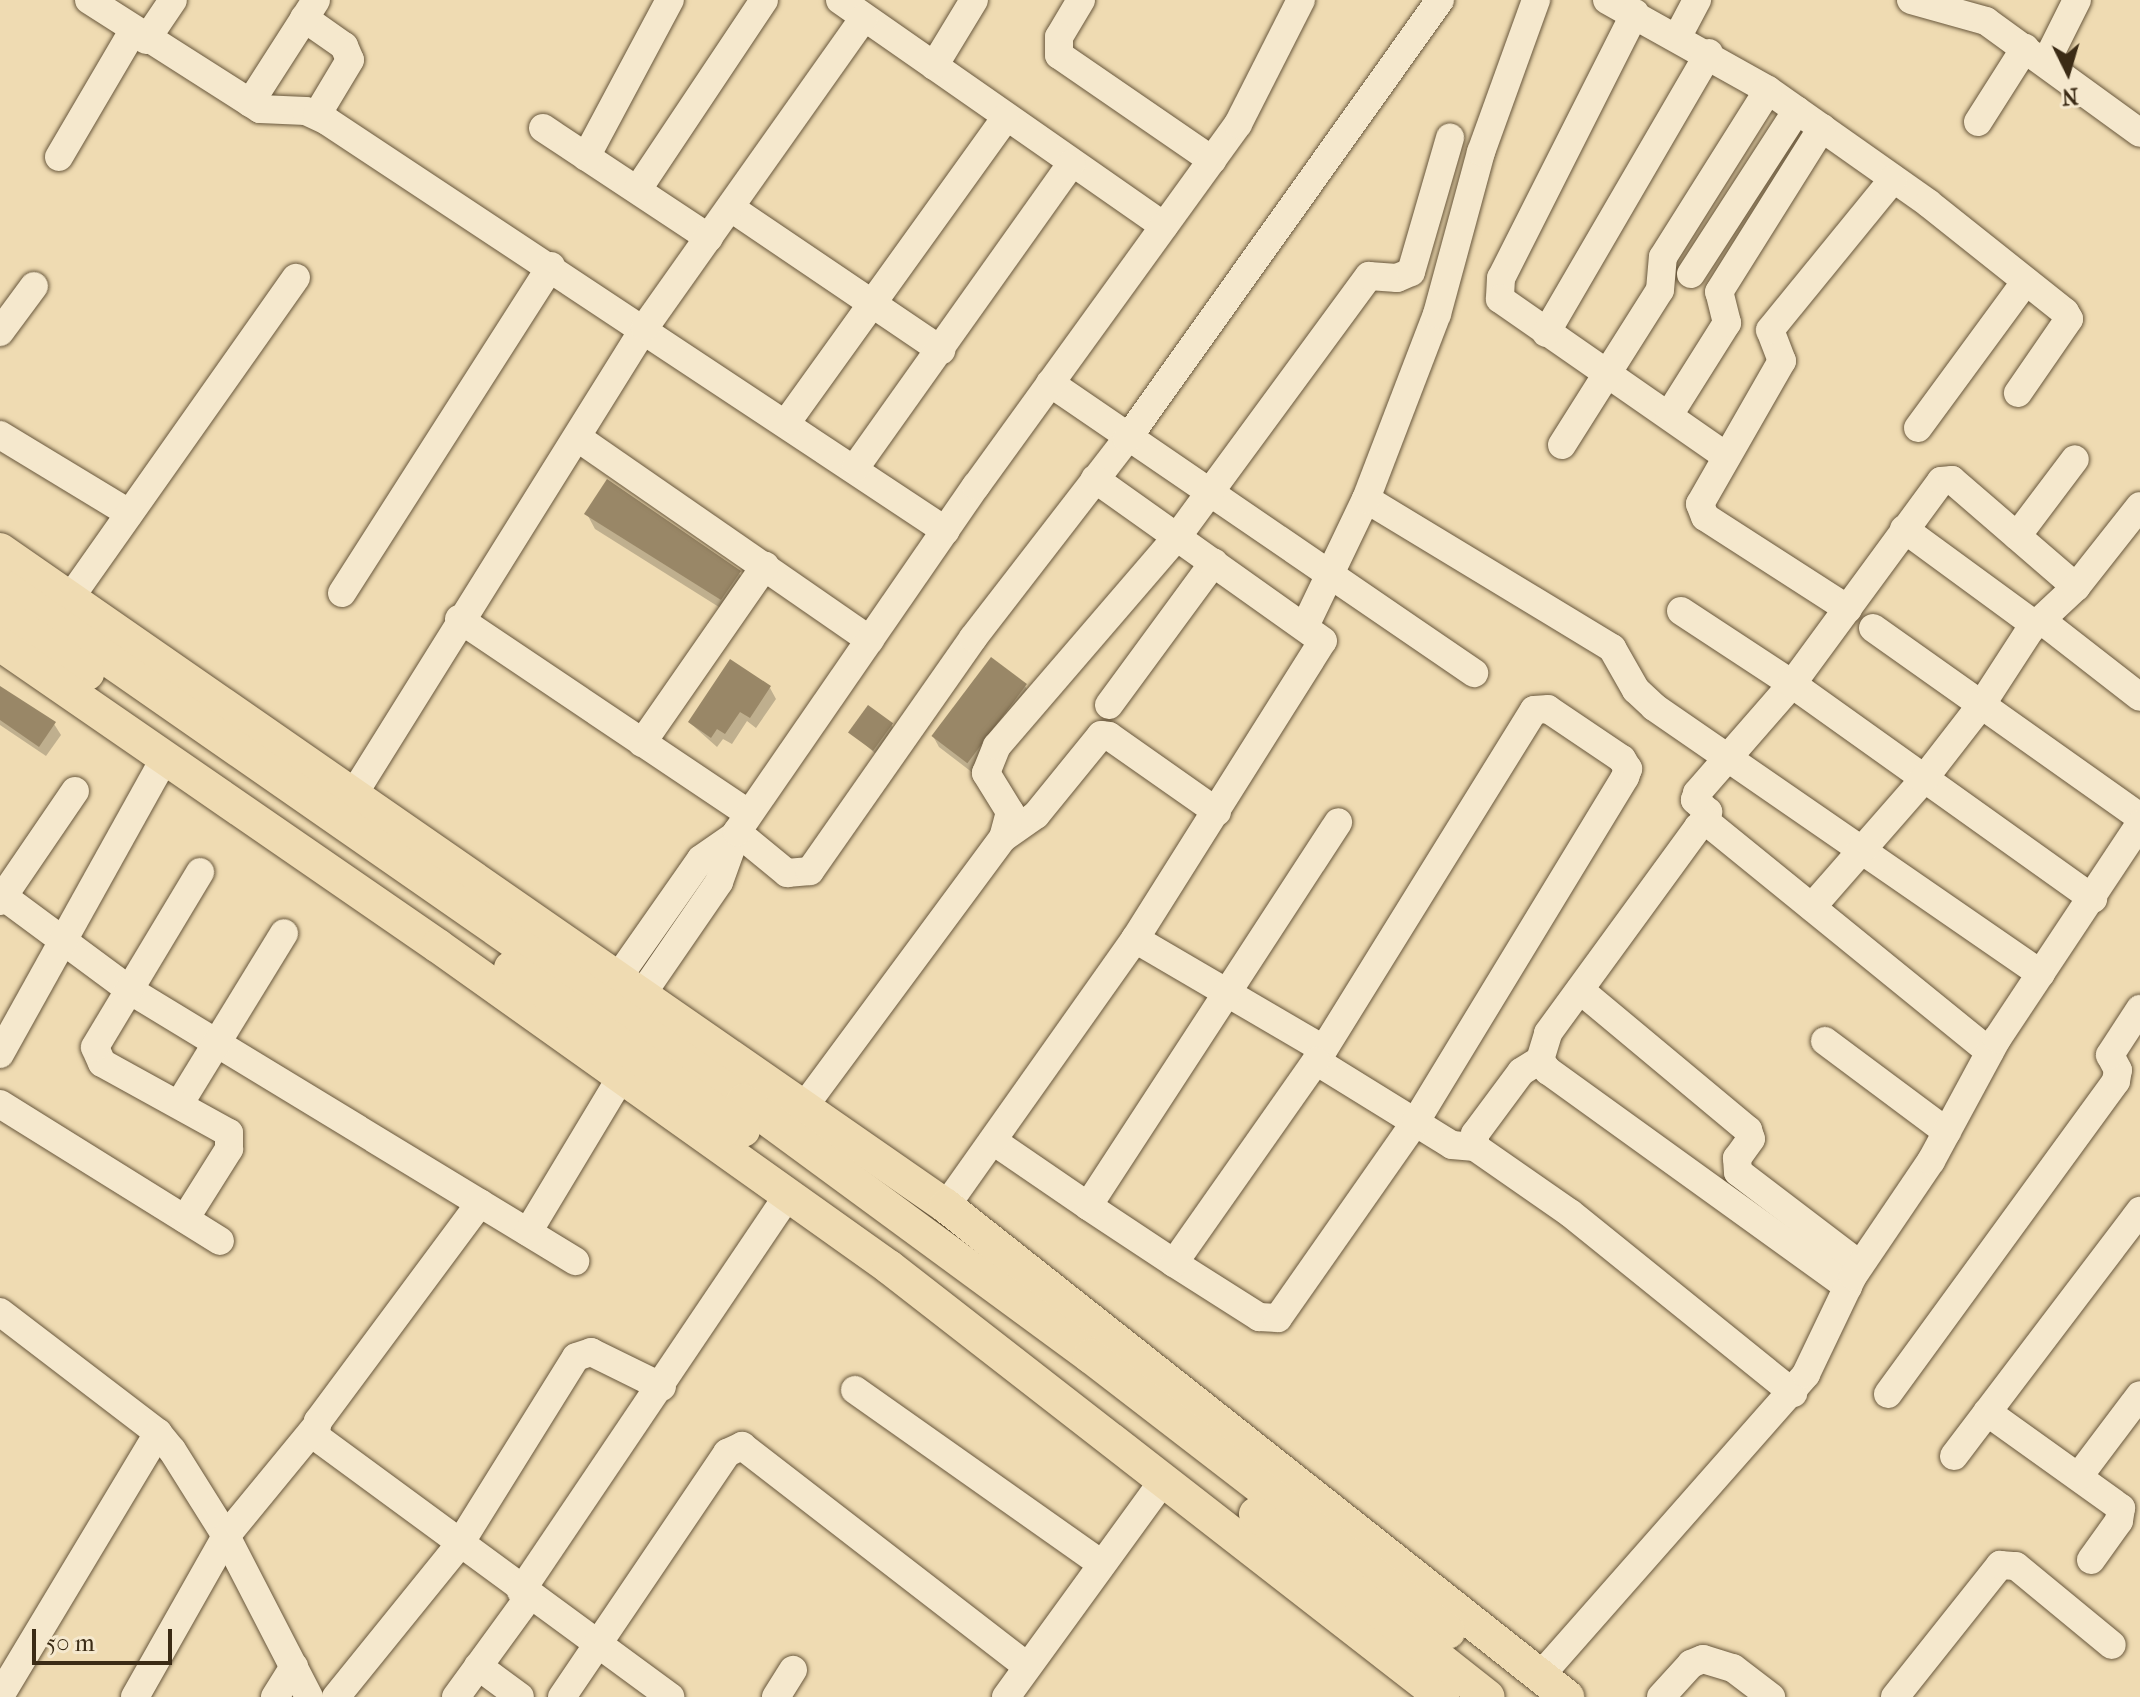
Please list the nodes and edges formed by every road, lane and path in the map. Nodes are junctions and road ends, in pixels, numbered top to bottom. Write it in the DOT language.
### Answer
graph roads {
  1 [pos="89,0"];
  2 [pos="173,0"];
  3 [pos="670,0"];
  4 [pos="764,0"];
  5 [pos="840,0"];
  6 [pos="974,0"];
  7 [pos="1081,0"];
  8 [pos="1301,0"];
  9 [pos="1440,0"];
  10 [pos="1536,0"];
  11 [pos="1607,0"];
  12 [pos="1697,0"];
  13 [pos="1911,0"];
  14 [pos="2077,0"];
  15 [pos="310,9"];
  16 [pos="1635,13"];
  17 [pos="864,18"];
  18 [pos="140,36"];
  19 [pos="1678,36"];
  20 [pos="1709,53"];
  21 [pos="2036,55"];
  22 [pos="934,66"];
  23 [pos="1768,90"];
  24 [pos="250,103"];
  25 [pos="1797,110"];
  26 [pos="317,115"];
  27 [pos="1006,117"];
  28 [pos="1978,122"];
  29 [pos="2137,124"];
  30 [pos="543,128"];
  31 [pos="1822,128"];
  32 [pos="1450,138"];
  33 [pos="59,157"];
  34 [pos="586,157"];
  35 [pos="1212,160"];
  36 [pos="1071,164"];
  37 [pos="1893,179"];
  38 [pos="638,189"];
  39 [pos="731,208"];
  40 [pos="1164,226"];
  41 [pos="709,238"];
  42 [pos="551,266"];
  43 [pos="1411,272"];
  44 [pos="1691,274"];
  45 [pos="296,278"];
  46 [pos="2026,281"];
  47 [pos="34,286"];
  48 [pos="1445,289"];
  49 [pos="870,303"];
  50 [pos="645,327"];
  51 [pos="0,332"];
  52 [pos="1546,333"];
  53 [pos="941,350"];
  54 [pos="1606,370"];
  55 [pos="1050,383"];
  56 [pos="2018,393"];
  57 [pos="1669,415"];
  58 [pos="787,422"];
  59 [pos="1918,428"];
  60 [pos="0,435"];
  61 [pos="578,438"];
  62 [pos="1127,439"];
  63 [pos="1562,445"];
  64 [pos="1726,456"];
  65 [pos="2075,459"];
  66 [pos="855,468"];
  67 [pos="1095,479"];
  68 [pos="1211,493"];
  69 [pos="1366,499"];
  70 [pos="2140,506"];
  71 [pos="129,513"];
  72 [pos="1904,529"];
  73 [pos="946,531"];
  74 [pos="2017,536"];
  75 [pos="1177,537"];
  76 [pos="0,550"];
  77 [pos="1214,562"];
  78 [pos="765,566"];
  79 [pos="1332,573"];
  80 [pos="0,584"];
  81 [pos="2076,587"];
  82 [pos="342,593"];
  83 [pos="70,598"];
  84 [pos="1848,609"];
  85 [pos="1681,611"];
  86 [pos="0,613"];
  87 [pos="459,619"];
  88 [pos="2038,622"];
  89 [pos="1306,624"];
  90 [pos="1873,628"];
  91 [pos="870,640"];
  92 [pos="0,644"];
  93 [pos="1474,673"];
  94 [pos="1792,684"];
  95 [pos="2140,697"];
  96 [pos="1982,704"];
  97 [pos="1109,705"];
  98 [pos="642,743"];
  99 [pos="166,756"];
  100 [pos="1729,756"];
  101 [pos="1923,780"];
  102 [pos="75,791"];
  103 [pos="353,795"];
  104 [pos="1217,812"];
  105 [pos="2140,817"];
  106 [pos="1338,822"];
  107 [pos="1702,823"];
  108 [pos="2140,824"];
  109 [pos="740,827"];
  110 [pos="1003,838"];
  111 [pos="1859,847"];
  112 [pos="200,872"];
  113 [pos="1,897"];
  114 [pos="2093,899"];
  115 [pos="1812,907"];
  116 [pos="284,933"];
  117 [pos="1135,939"];
  118 [pos="66,941"];
  119 [pos="2041,974"];
  120 [pos="1580,990"];
  121 [pos="131,991"];
  122 [pos="1230,995"];
  123 [pos="2140,1009"];
  124 [pos="608,1026"];
  125 [pos="1825,1041"];
  126 [pos="218,1042"];
  127 [pos="1990,1052"];
  128 [pos="0,1054"];
  129 [pos="1319,1055"];
  130 [pos="1540,1060"];
  131 [pos="180,1103"];
  132 [pos="0,1104"];
  133 [pos="803,1108"];
  134 [pos="1416,1121"];
  135 [pos="1947,1132"];
  136 [pos="996,1143"];
  137 [pos="1475,1147"];
  138 [pos="788,1195"];
  139 [pos="480,1203"];
  140 [pos="946,1206"];
  141 [pos="1088,1206"];
  142 [pos="2140,1211"];
  143 [pos="185,1219"];
  144 [pos="528,1232"];
  145 [pos="220,1241"];
  146 [pos="575,1261"];
  147 [pos="1174,1263"];
  148 [pos="1854,1276"];
  149 [pos="0,1312"];
  150 [pos="662,1387"];
  151 [pos="855,1390"];
  152 [pos="1793,1393"];
  153 [pos="1888,1394"];
  154 [pos="2140,1395"];
  155 [pos="1987,1412"];
  156 [pos="314,1429"];
  157 [pos="158,1433"];
  158 [pos="1954,1456"];
  159 [pos="2079,1476"];
  160 [pos="1163,1481"];
  161 [pos="226,1536"];
  162 [pos="459,1545"];
  163 [pos="2091,1560"];
  164 [pos="1102,1564"];
  165 [pos="525,1594"];
  166 [pos="2112,1645"];
  167 [pos="598,1648"];
  168 [pos="478,1666"];
  169 [pos="1027,1666"];
  170 [pos="294,1667"];
  171 [pos="793,1670"];
  172 [pos="1536,1686"];
  173 [pos="0,1696"];
  174 [pos="135,1697"];
  175 [pos="275,1697"];
  176 [pos="309,1697"];
  177 [pos="336,1697"];
  178 [pos="456,1697"];
  179 [pos="520,1697"];
  180 [pos="562,1697"];
  181 [pos="670,1697"];
  182 [pos="776,1697"];
  183 [pos="1006,1697"];
  184 [pos="1442,1697"];
  185 [pos="1488,1697"];
  186 [pos="1567,1697"];
  187 [pos="1661,1697"];
  188 [pos="1771,1697"];
  189 [pos="1895,1697"];
  1 -- 18 [label="street"];
  2 -- 18 [label="street"];
  3 -- 34 [label="street"];
  4 -- 38 [label="street"];
  5 -- 17 [label="street"];
  6 -- 22 [label="street"];
  7 -- 35 [label="street"];
  8 -- 35 [label="street"];
  9 -- 62 [label="street"];
  10 -- 48 [label="street"];
  11 -- 16 [label="street"];
  12 -- 19 [label="street"];
  13 -- 21 [label="street"];
  14 -- 21 [label="street"];
  15 -- 24 [label="street"];
  15 -- 26 [label="street"];
  16 -- 19 [label="street"];
  16 -- 52 [label="street"];
  17 -- 22 [label="street"];
  17 -- 39 [label="street"];
  18 -- 24 [label="street"];
  18 -- 33 [label="street"];
  19 -- 20 [label="street"];
  20 -- 23 [label="street"];
  20 -- 52 [label="street"];
  21 -- 28 [label="street"];
  21 -- 29 [label="street"];
  22 -- 27 [label="street"];
  23 -- 25 [label="street"];
  23 -- 54 [label="street"];
  24 -- 26 [label="street"];
  25 -- 31 [label="street"];
  25 -- 44 [label="street"];
  26 -- 42 [label="street"];
  27 -- 36 [label="street"];
  27 -- 49 [label="street"];
  30 -- 34 [label="street"];
  31 -- 37 [label="street"];
  31 -- 57 [label="street"];
  32 -- 43 [label="street"];
  34 -- 38 [label="street"];
  35 -- 40 [label="street"];
  36 -- 40 [label="street"];
  36 -- 53 [label="street"];
  37 -- 46 [label="street"];
  37 -- 64 [label="street"];
  38 -- 41 [label="street"];
  39 -- 41 [label="street"];
  39 -- 49 [label="street"];
  40 -- 55 [label="street"];
  41 -- 50 [label="street"];
  42 -- 50 [label="street"];
  42 -- 82 [label="street"];
  43 -- 48 [label="street"];
  43 -- 68 [label="street"];
  45 -- 71 [label="street"];
  46 -- 56 [label="street"];
  46 -- 59 [label="street"];
  47 -- 51 [label="street"];
  48 -- 69 [label="street"];
  49 -- 53 [label="street"];
  49 -- 58 [label="street"];
  50 -- 58 [label="street"];
  50 -- 61 [label="street"];
  52 -- 54 [label="street"];
  53 -- 66 [label="street"];
  54 -- 57 [label="street"];
  54 -- 63 [label="street"];
  55 -- 62 [label="street"];
  55 -- 73 [label="street"];
  57 -- 64 [label="street"];
  58 -- 66 [label="street"];
  60 -- 71 [label="street"];
  61 -- 78 [label="street"];
  61 -- 87 [label="street"];
  62 -- 67 [label="street"];
  62 -- 68 [label="street"];
  64 -- 84 [label="street"];
  65 -- 74 [label="street"];
  66 -- 73 [label="street"];
  67 -- 75 [label="street"];
  67 -- 109 [label="street"];
  68 -- 75 [label="street"];
  68 -- 79 [label="street"];
  69 -- 79 [label="street"];
  69 -- 100 [label="street"];
  70 -- 81 [label="street"];
  71 -- 83 [label="street"];
  72 -- 74 [label="street"];
  72 -- 84 [label="street"];
  72 -- 88 [label="street"];
  73 -- 91 [label="street"];
  74 -- 81 [label="street"];
  75 -- 77 [label="street"];
  75 -- 110 [label="street"];
  76 -- 83 [label="main road"];
  77 -- 89 [label="street"];
  77 -- 97 [label="street"];
  78 -- 91 [label="street"];
  78 -- 98 [label="street"];
  79 -- 89 [label="street"];
  79 -- 93 [label="street"];
  80 -- 124 [label="main road"];
  81 -- 88 [label="street"];
  83 -- 103 [label="main road"];
  84 -- 94 [label="street"];
  85 -- 94 [label="street"];
  86 -- 124 [label="main road"];
  87 -- 98 [label="street"];
  87 -- 103 [label="street"];
  88 -- 95 [label="street"];
  88 -- 96 [label="street"];
  89 -- 104 [label="street"];
  90 -- 96 [label="street"];
  91 -- 109 [label="street"];
  92 -- 99 [label="main road"];
  94 -- 100 [label="street"];
  94 -- 101 [label="street"];
  96 -- 101 [label="street"];
  96 -- 105 [label="street"];
  98 -- 109 [label="street"];
  99 -- 118 [label="street"];
  99 -- 124 [label="main road"];
  100 -- 107 [label="street"];
  100 -- 111 [label="street"];
  101 -- 111 [label="street"];
  101 -- 114 [label="street"];
  102 -- 113 [label="street"];
  103 -- 124 [label="main road"];
  104 -- 110 [label="street"];
  104 -- 117 [label="street"];
  106 -- 122 [label="street"];
  107 -- 115 [label="street"];
  107 -- 120 [label="street"];
  108 -- 114 [label="street"];
  109 -- 124 [label="street"];
  110 -- 133 [label="street"];
  111 -- 115 [label="street"];
  111 -- 119 [label="street"];
  112 -- 121 [label="street"];
  113 -- 118 [label="street"];
  114 -- 119 [label="street"];
  115 -- 127 [label="street"];
  116 -- 126 [label="street"];
  117 -- 122 [label="street"];
  117 -- 136 [label="street"];
  118 -- 121 [label="street"];
  118 -- 128 [label="street"];
  119 -- 127 [label="street"];
  120 -- 130 [label="street"];
  120 -- 148 [label="street"];
  121 -- 126 [label="street"];
  121 -- 131 [label="street"];
  122 -- 129 [label="street"];
  122 -- 141 [label="street"];
  123 -- 153 [label="street"];
  124 -- 133 [label="main road"];
  124 -- 138 [label="main road"];
  124 -- 144 [label="street"];
  124 -- 172 [label="main road"];
  124 -- 185 [label="main road"];
  125 -- 135 [label="street"];
  126 -- 131 [label="street"];
  126 -- 139 [label="street"];
  127 -- 135 [label="street"];
  129 -- 134 [label="street"];
  129 -- 134 [label="street"];
  129 -- 147 [label="street"];
  130 -- 137 [label="street"];
  130 -- 148 [label="street"];
  131 -- 143 [label="street"];
  132 -- 143 [label="street"];
  133 -- 140 [label="main road"];
  134 -- 137 [label="street"];
  134 -- 147 [label="street"];
  135 -- 148 [label="street"];
  136 -- 140 [label="street"];
  136 -- 141 [label="street"];
  137 -- 152 [label="street"];
  138 -- 150 [label="street"];
  138 -- 160 [label="main road"];
  139 -- 144 [label="street"];
  139 -- 156 [label="street"];
  140 -- 172 [label="main road"];
  141 -- 147 [label="street"];
  142 -- 155 [label="street"];
  143 -- 145 [label="street"];
  144 -- 146 [label="street"];
  148 -- 152 [label="street"];
  149 -- 157 [label="street"];
  150 -- 162 [label="street"];
  150 -- 165 [label="street"];
  151 -- 164 [label="street"];
  152 -- 172 [label="street"];
  154 -- 159 [label="street"];
  155 -- 158 [label="street"];
  155 -- 159 [label="street"];
  156 -- 161 [label="street"];
  156 -- 162 [label="street"];
  157 -- 161 [label="street"];
  157 -- 173 [label="street"];
  159 -- 163 [label="street"];
  160 -- 164 [label="street"];
  160 -- 184 [label="main road"];
  161 -- 170 [label="street"];
  161 -- 174 [label="street"];
  162 -- 165 [label="street"];
  162 -- 177 [label="street"];
  164 -- 169 [label="street"];
  165 -- 167 [label="street"];
  165 -- 168 [label="street"];
  166 -- 189 [label="street"];
  167 -- 169 [label="street"];
  167 -- 180 [label="street"];
  167 -- 181 [label="street"];
  168 -- 178 [label="street"];
  168 -- 179 [label="street"];
  169 -- 183 [label="street"];
  170 -- 175 [label="street"];
  170 -- 176 [label="street"];
  171 -- 182 [label="street"];
  172 -- 186 [label="main road"];
  187 -- 188 [label="street"];
}
